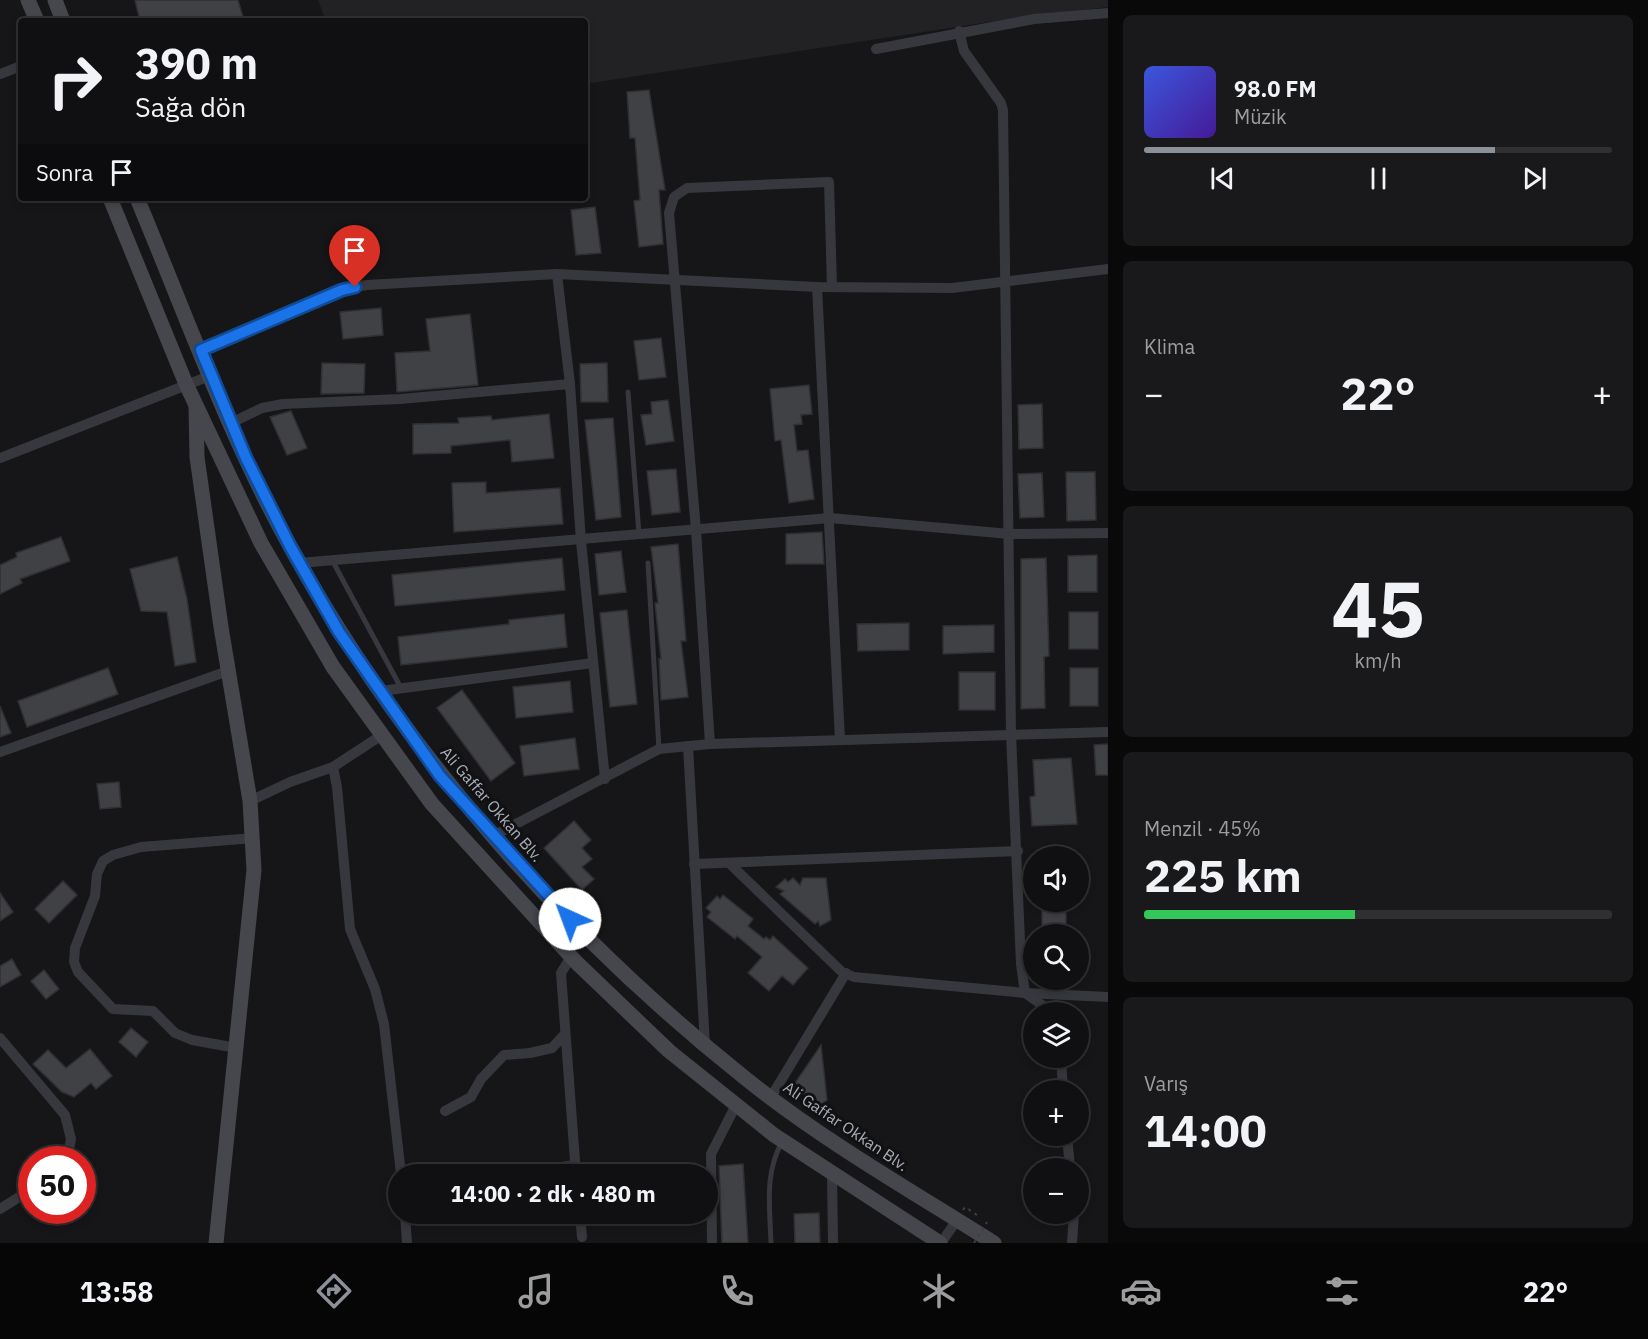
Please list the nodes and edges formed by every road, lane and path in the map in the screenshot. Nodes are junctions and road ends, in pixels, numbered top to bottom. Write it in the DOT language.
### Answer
graph roads {
  1 [pos="28,0"];
  2 [pos="55,0"];
  3 [pos="1108,13"];
  4 [pos="36,18"];
  5 [pos="62,18"];
  6 [pos="959,31"];
  7 [pos="876,49"];
  8 [pos="18,67"];
  9 [pos="0,74"];
  10 [pos="111,201"];
  11 [pos="138,201"];
  12 [pos="1108,269"];
  13 [pos="557,274"];
  14 [pos="1007,279"];
  15 [pos="674,280"];
  16 [pos="818,286"];
  17 [pos="832,287"];
  18 [pos="201,350"];
  19 [pos="212,375"];
  20 [pos="186,384"];
  21 [pos="570,384"];
  22 [pos="628,392"];
  23 [pos="196,405"];
  24 [pos="231,423"];
  25 [pos="0,458"];
  26 [pos="830,518"];
  27 [pos="696,530"];
  28 [pos="1108,533"];
  29 [pos="1010,534"];
  30 [pos="639,536"];
  31 [pos="581,541"];
  32 [pos="332,560"];
  33 [pos="299,563"];
  34 [pos="648,563"];
  35 [pos="593,663"];
  36 [pos="228,671"];
  37 [pos="401,688"];
  38 [pos="381,691"];
  39 [pos="1108,732"];
  40 [pos="1011,734"];
  41 [pos="382,735"];
  42 [pos="840,740"];
  43 [pos="710,744"];
  44 [pos="688,746"];
  45 [pos="659,749"];
  46 [pos="0,752"];
  47 [pos="333,767"];
  48 [pos="605,779"];
  49 [pos="250,801"];
  50 [pos="493,836"];
  51 [pos="254,838"];
  52 [pos="1018,851"];
  53 [pos="729,863"];
  54 [pos="694,864"];
  55 [pos="571,957"];
  56 [pos="846,973"];
  57 [pos="1025,993"];
  58 [pos="1108,997"];
  59 [pos="1038,1002"];
  60 [pos="565,1034"];
  61 [pos="0,1038"];
  62 [pos="705,1045"];
  63 [pos="237,1048"];
  64 [pos="771,1097"];
  65 [pos="736,1105"];
  66 [pos="445,1111"];
  67 [pos="783,1141"];
  68 [pos="70,1146"];
  69 [pos="400,1164"];
  70 [pos="575,1164"];
  71 [pos="832,1173"];
  72 [pos="18,1198"];
  73 [pos="0,1209"];
  74 [pos="961,1214"];
  75 [pos="406,1224"];
  76 [pos="581,1224"];
  77 [pos="1073,1224"];
  78 [pos="582,1237"];
  79 [pos="216,1243"];
  80 [pos="407,1243"];
  81 [pos="712,1243"];
  82 [pos="771,1243"];
  83 [pos="833,1243"];
  84 [pos="941,1243"];
  85 [pos="974,1243"];
  86 [pos="994,1243"];
  87 [pos="1072,1243"];
  1 -- 4 [label="main road"];
  2 -- 5 [label="main road"];
  3 -- 6 [label="street"];
  6 -- 7 [label="street"];
  6 -- 14 [label="street"];
  8 -- 9 [label="street"];
  10 -- 20 [label="main road"];
  11 -- 18 [label="main road, Ali Gaffar Okkan Blv."];
  12 -- 14 [label="street"];
  13 -- 15 [label="street"];
  13 -- 18 [label="street"];
  13 -- 21 [label="street"];
  14 -- 17 [label="street"];
  14 -- 29 [label="street"];
  15 -- 16 [label="street"];
  15 -- 17 [label="street"];
  15 -- 27 [label="street"];
  16 -- 17 [label="street"];
  16 -- 26 [label="street"];
  18 -- 19 [label="main road, Ali Gaffar Okkan Blv."];
  19 -- 20 [label="street"];
  19 -- 24 [label="main road, Ali Gaffar Okkan Blv."];
  20 -- 23 [label="main road"];
  20 -- 25 [label="street"];
  21 -- 24 [label="street"];
  21 -- 31 [label="street"];
  22 -- 30 [label="lane"];
  23 -- 36 [label="main road"];
  23 -- 41 [label="main road"];
  24 -- 33 [label="main road, Ali Gaffar Okkan Blv."];
  26 -- 27 [label="street"];
  26 -- 29 [label="street"];
  26 -- 42 [label="street"];
  27 -- 30 [label="street"];
  27 -- 43 [label="street"];
  28 -- 29 [label="street"];
  29 -- 40 [label="street"];
  30 -- 31 [label="street"];
  31 -- 32 [label="street"];
  31 -- 35 [label="street"];
  32 -- 33 [label="street"];
  32 -- 37 [label="lane"];
  33 -- 38 [label="main road, Ali Gaffar Okkan Blv."];
  34 -- 45 [label="lane"];
  35 -- 37 [label="street"];
  35 -- 48 [label="street"];
  36 -- 46 [label="street"];
  36 -- 49 [label="main road"];
  37 -- 38 [label="street"];
  38 -- 50 [label="main road, Ali Gaffar Okkan Blv."];
  39 -- 40 [label="street"];
  40 -- 42 [label="street"];
  40 -- 52 [label="street"];
  41 -- 47 [label="street"];
  41 -- 55 [label="main road"];
  42 -- 43 [label="street"];
  43 -- 44 [label="street"];
  44 -- 45 [label="street"];
  44 -- 54 [label="street"];
  45 -- 48 [label="street"];
  47 -- 49 [label="street"];
  47 -- 69 [label="street"];
  48 -- 50 [label="street"];
  49 -- 51 [label="main road"];
  50 -- 62 [label="main road, Ali Gaffar Okkan Blv."];
  51 -- 63 [label="main road"];
  51 -- 63 [label="street"];
  52 -- 53 [label="street"];
  52 -- 57 [label="street"];
  53 -- 54 [label="street"];
  53 -- 56 [label="street"];
  54 -- 62 [label="street"];
  55 -- 60 [label="street"];
  55 -- 65 [label="main road"];
  56 -- 57 [label="street"];
  56 -- 64 [label="street"];
  57 -- 58 [label="street"];
  57 -- 59 [label="street"];
  60 -- 66 [label="street"];
  60 -- 70 [label="street"];
  61 -- 68 [label="street"];
  62 -- 64 [label="main road, Ali Gaffar Okkan Blv."];
  63 -- 79 [label="main road"];
  64 -- 74 [label="main road, Ali Gaffar Okkan Blv."];
  65 -- 67 [label="main road"];
  65 -- 81 [label="street"];
  67 -- 71 [label="main road"];
  67 -- 82 [label="lane"];
  71 -- 83 [label="street"];
  71 -- 84 [label="main road"];
  72 -- 73 [label="street"];
  74 -- 84 [label="street"];
  74 -- 85 [label="path, bridge"];
  74 -- 86 [label="main road, Ali Gaffar Okkan Blv."];
  75 -- 80 [label="street"];
  76 -- 78 [label="street"];
  77 -- 87 [label="street"];
}
